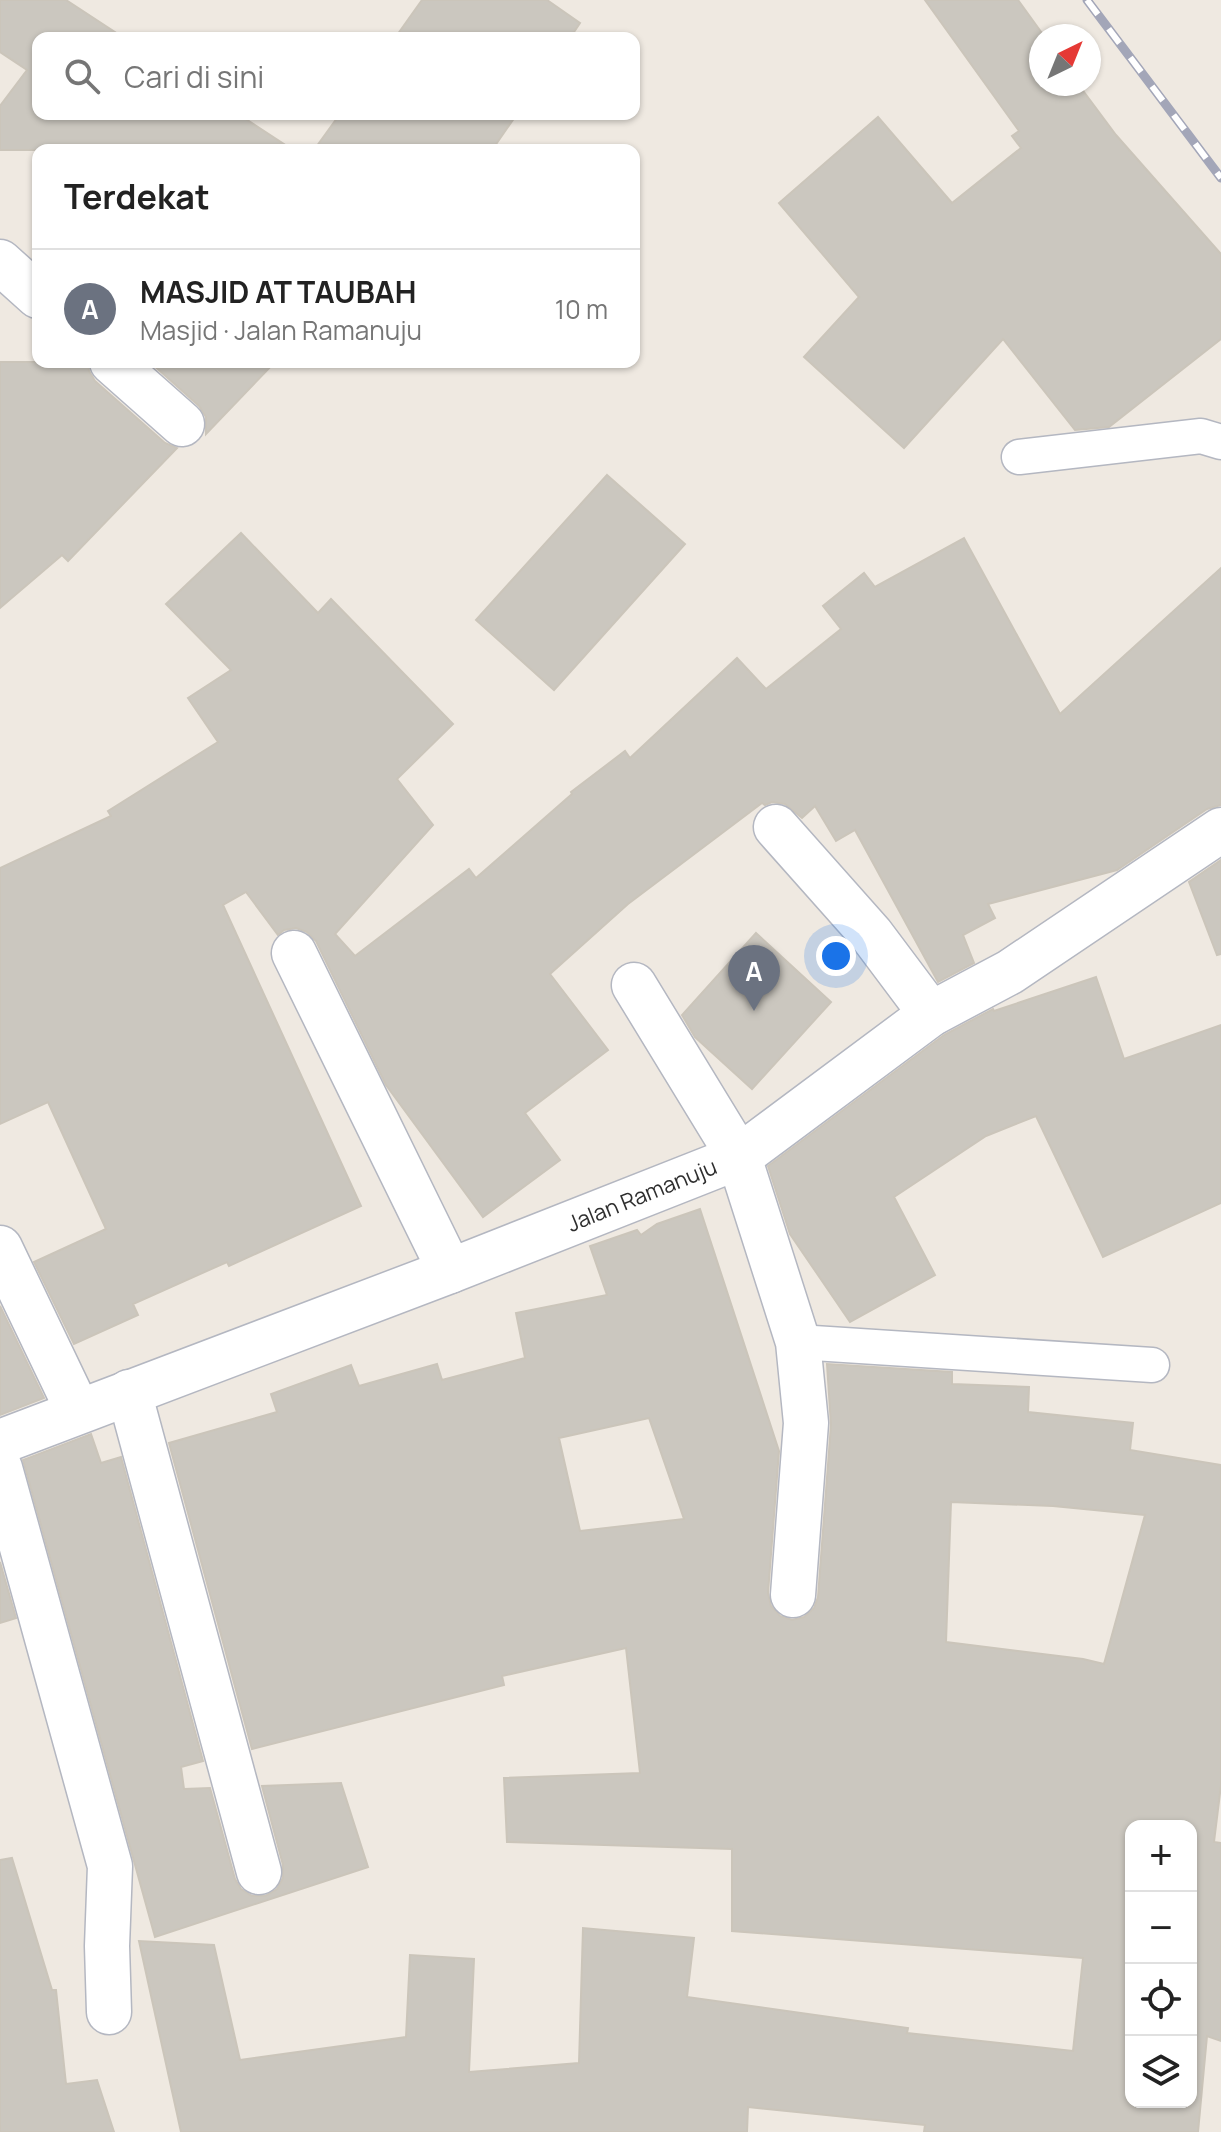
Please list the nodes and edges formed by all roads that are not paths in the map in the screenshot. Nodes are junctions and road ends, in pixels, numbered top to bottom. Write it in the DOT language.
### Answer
graph roads {
  1 [pos="0,262"];
  2 [pos="32,291"];
  3 [pos="119,368"];
  4 [pos="182,424"];
  5 [pos="1221,442"];
  6 [pos="1019,457"];
  7 [pos="776,827"];
  8 [pos="1221,830"];
  9 [pos="294,953"];
  10 [pos="634,985"];
  11 [pos="931,1014"];
  12 [pos="739,1157"];
  13 [pos="0,1248"];
  14 [pos="450,1271"];
  15 [pos="798,1342"];
  16 [pos="1152,1365"];
  17 [pos="129,1392"];
  18 [pos="78,1411"];
  19 [pos="0,1442"];
  20 [pos="0,1468"];
  21 [pos="793,1595"];
  22 [pos="259,1872"];
  23 [pos="109,2012"];
  1 -- 2 [label="street"];
  3 -- 4 [label="street"];
  5 -- 6 [label="lane"];
  7 -- 11 [label="street"];
  8 -- 11 [label="street, Jalan Ramanuju"];
  9 -- 14 [label="street"];
  10 -- 12 [label="street"];
  11 -- 12 [label="street, Jalan Ramanuju"];
  12 -- 14 [label="street, Jalan Ramanuju"];
  12 -- 15 [label="street"];
  13 -- 18 [label="street"];
  14 -- 17 [label="street, Jalan Ramanuju"];
  15 -- 16 [label="lane"];
  15 -- 21 [label="street"];
  17 -- 18 [label="street, Jalan Ramanuju"];
  17 -- 22 [label="street"];
  18 -- 19 [label="street, Jalan Ramanuju"];
  20 -- 23 [label="street"];
}
